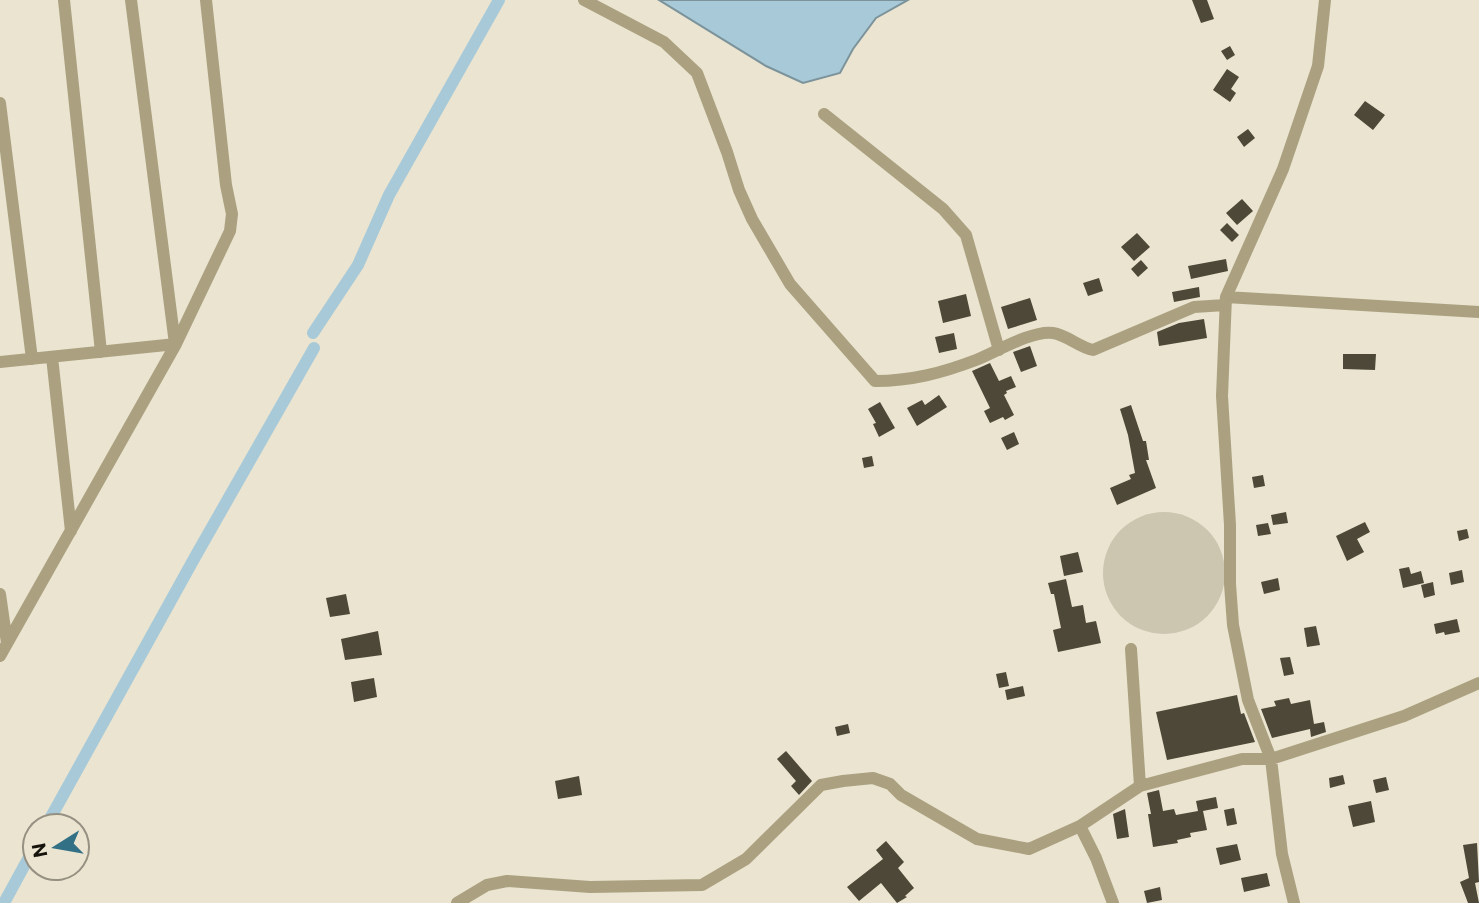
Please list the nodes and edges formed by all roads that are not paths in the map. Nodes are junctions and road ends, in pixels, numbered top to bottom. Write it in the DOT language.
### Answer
graph roads {
  1 [pos="64,0"];
  2 [pos="131,0"];
  3 [pos="206,0"];
  4 [pos="584,0"];
  5 [pos="1325,0"];
  6 [pos="0,103"];
  7 [pos="824,114"];
  8 [pos="1226,297"];
  9 [pos="1479,312"];
  10 [pos="176,344"];
  11 [pos="999,350"];
  12 [pos="101,352"];
  13 [pos="52,357"];
  14 [pos="32,359"];
  15 [pos="0,362"];
  16 [pos="71,531"];
  17 [pos="0,594"];
  18 [pos="7,644"];
  19 [pos="1131,649"];
  20 [pos="0,656"];
  21 [pos="1479,684"];
  22 [pos="1271,759"];
  23 [pos="1140,786"];
  24 [pos="1080,826"];
  25 [pos="457,903"];
  26 [pos="1113,903"];
  27 [pos="1294,903"];
  1 -- 12 [label="street"];
  2 -- 10 [label="street"];
  3 -- 10 [label="street"];
  4 -- 11 [label="street"];
  5 -- 8 [label="street"];
  6 -- 14 [label="street"];
  7 -- 11 [label="street"];
  8 -- 9 [label="street"];
  8 -- 11 [label="street"];
  8 -- 22 [label="street"];
  10 -- 12 [label="street"];
  10 -- 16 [label="street"];
  12 -- 13 [label="street"];
  13 -- 14 [label="street"];
  13 -- 16 [label="street"];
  14 -- 15 [label="street"];
  16 -- 18 [label="street"];
  17 -- 18 [label="street"];
  18 -- 20 [label="street"];
  19 -- 23 [label="street"];
  21 -- 22 [label="street"];
  22 -- 23 [label="street"];
  22 -- 27 [label="street"];
  23 -- 24 [label="street"];
  24 -- 25 [label="street"];
  24 -- 26 [label="street"];
}
